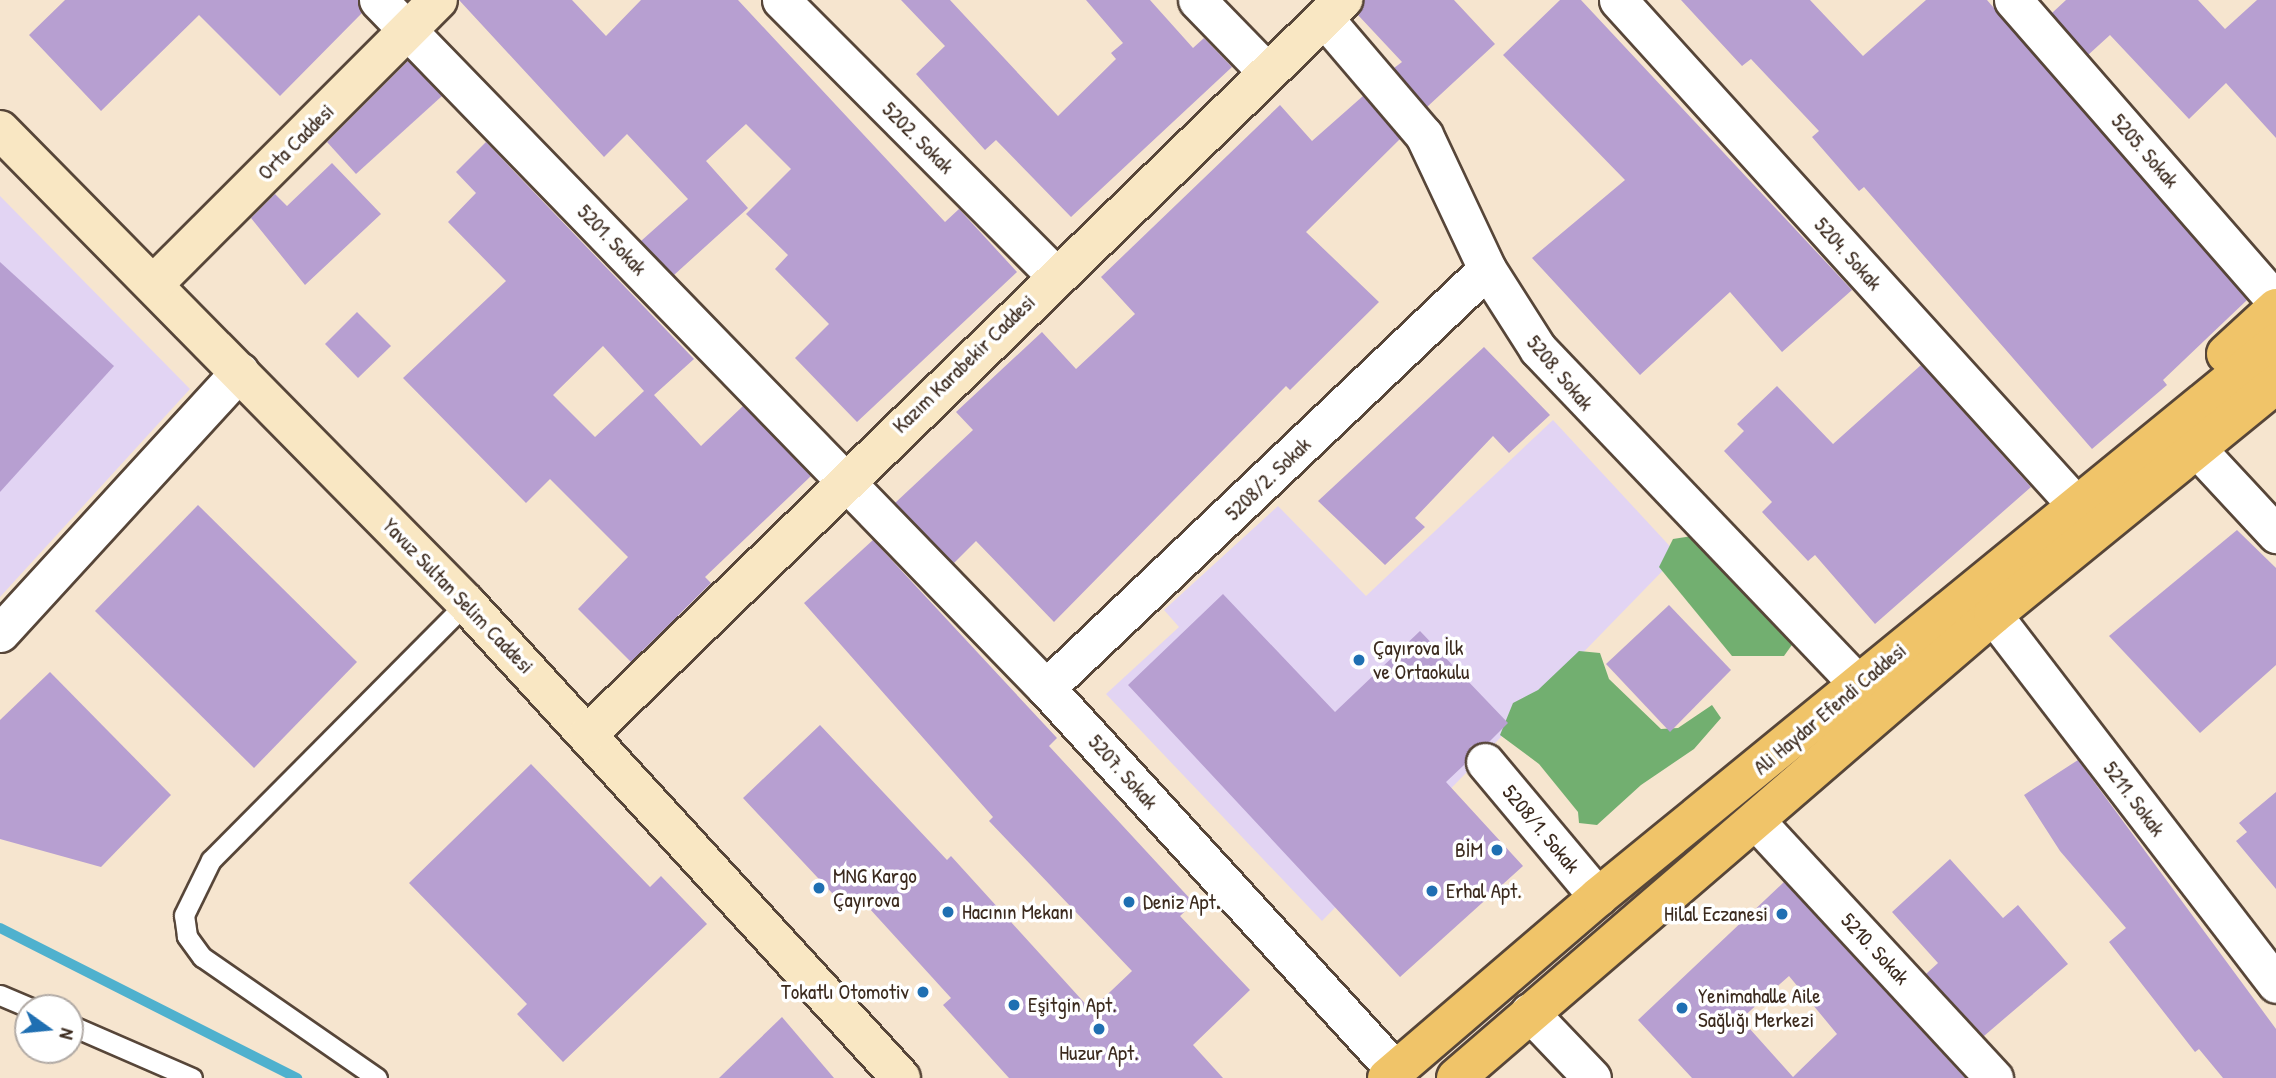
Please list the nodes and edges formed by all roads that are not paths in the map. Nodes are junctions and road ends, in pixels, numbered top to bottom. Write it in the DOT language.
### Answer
graph roads {
  1 [pos="378,0"];
  2 [pos="438,0"];
  3 [pos="781,0"];
  4 [pos="1197,0"];
  5 [pos="1618,0"];
  6 [pos="2013,0"];
  7 [pos="1333,9"];
  8 [pos="408,31"];
  9 [pos="1266,71"];
  10 [pos="0,130"];
  11 [pos="1488,269"];
  12 [pos="1055,275"];
  13 [pos="155,283"];
  14 [pos="2276,302"];
  15 [pos="2276,309"];
  16 [pos="2276,343"];
  17 [pos="240,371"];
  18 [pos="2276,384"];
  19 [pos="2276,410"];
  20 [pos="2198,450"];
  21 [pos="2119,475"];
  22 [pos="845,480"];
  23 [pos="2078,508"];
  24 [pos="2276,534"];
  25 [pos="466,603"];
  26 [pos="1993,615"];
  27 [pos="0,633"];
  28 [pos="1858,684"];
  29 [pos="1046,688"];
  30 [pos="589,733"];
  31 [pos="1485,762"];
  32 [pos="1755,820"];
  33 [pos="1598,897"];
  34 [pos="2276,984"];
  35 [pos="1529,1012"];
  36 [pos="84,1031"];
  37 [pos="1391,1074"];
  38 [pos="192,1078"];
  39 [pos="377,1078"];
  40 [pos="901,1078"];
  41 [pos="1456,1078"];
  42 [pos="1592,1078"];
  43 [pos="1994,1078"];
  1 -- 8 [label="street, 5201. Sokak"];
  2 -- 8 [label="street, Orta Caddesi"];
  3 -- 12 [label="street, 5202. Sokak"];
  4 -- 9 [label="street"];
  5 -- 23 [label="street, 5204. Sokak"];
  6 -- 14 [label="street, 5205. Sokak"];
  7 -- 9 [label="street, Kazım Karabekir Caddesi"];
  7 -- 11 [label="street, 5208. Sokak"];
  8 -- 13 [label="street, Orta Caddesi"];
  8 -- 22 [label="street, 5201. Sokak"];
  9 -- 12 [label="street, Kazım Karabekir Caddesi"];
  10 -- 13 [label="street, Yavuz Sultan Selim Caddesi"];
  11 -- 28 [label="street, 5208. Sokak"];
  11 -- 29 [label="street, 5208/2. Sokak"];
  12 -- 22 [label="street, Kazım Karabekir Caddesi"];
  13 -- 17 [label="street, Yavuz Sultan Selim Caddesi"];
  15 -- 21 [label="main road"];
  16 -- 21 [label="main road, Ali Haydar Efendi Caddesi"];
  17 -- 25 [label="street, Yavuz Sultan Selim Caddesi"];
  17 -- 27 [label="street"];
  18 -- 20 [label="main road, Ali Haydar Efendi Caddesi"];
  19 -- 20 [label="main road"];
  20 -- 24 [label="street"];
  20 -- 26 [label="main road, Ali Haydar Efendi Caddesi"];
  21 -- 23 [label="main road, Ali Haydar Efendi Caddesi"];
  22 -- 29 [label="street, 5207. Sokak"];
  22 -- 30 [label="street, Kazım Karabekir Caddesi"];
  23 -- 28 [label="main road, Ali Haydar Efendi Caddesi"];
  25 -- 30 [label="street, Yavuz Sultan Selim Caddesi"];
  25 -- 39 [label="lane"];
  26 -- 32 [label="main road, Ali Haydar Efendi Caddesi"];
  26 -- 34 [label="street, 5211. Sokak"];
  28 -- 33 [label="main road, Ali Haydar Efendi Caddesi"];
  29 -- 37 [label="street, 5207. Sokak"];
  30 -- 40 [label="street, Yavuz Sultan Selim Caddesi"];
  31 -- 33 [label="street, 5208/1. Sokak"];
  32 -- 35 [label="main road, Ali Haydar Efendi Caddesi"];
  32 -- 43 [label="street, 5210. Sokak"];
  33 -- 37 [label="main road, Ali Haydar Efendi Caddesi"];
  35 -- 41 [label="main road, Ali Haydar Efendi Caddesi"];
  35 -- 42 [label="street"];
  36 -- 38 [label="lane"];
}
